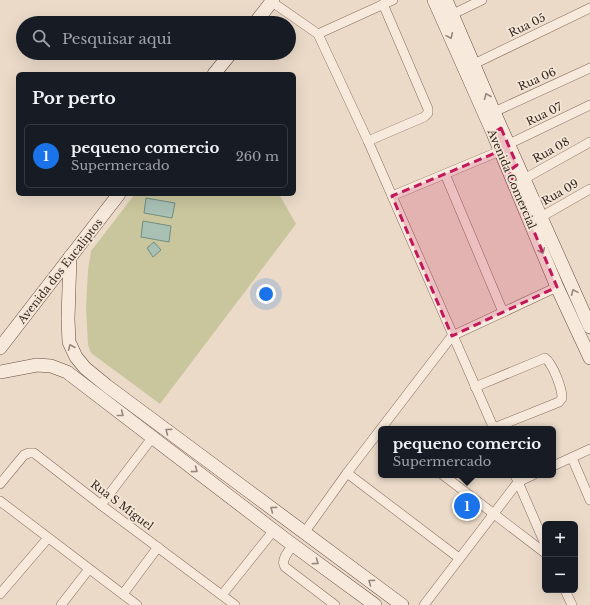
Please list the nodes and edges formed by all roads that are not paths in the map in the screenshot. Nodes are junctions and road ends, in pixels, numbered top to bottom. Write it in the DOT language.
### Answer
graph roads {
  1 [pos="393,0"];
  2 [pos="434,0"];
  3 [pos="446,0"];
  4 [pos="482,0"];
  5 [pos="272,1"];
  6 [pos="383,4"];
  7 [pos="590,8"];
  8 [pos="453,14"];
  9 [pos="260,16"];
  10 [pos="293,16"];
  11 [pos="296,18"];
  12 [pos="318,34"];
  13 [pos="225,60"];
  14 [pos="474,64"];
  15 [pos="590,68"];
  16 [pos="216,72"];
  17 [pos="590,105"];
  18 [pos="494,112"];
  19 [pos="497,130"];
  20 [pos="368,141"];
  21 [pos="590,142"];
  22 [pos="504,147"];
  23 [pos="513,168"];
  24 [pos="445,174"];
  25 [pos="524,179"];
  26 [pos="590,189"];
  27 [pos="117,196"];
  28 [pos="392,196"];
  29 [pos="541,217"];
  30 [pos="70,257"];
  31 [pos="557,287"];
  32 [pos="503,312"];
  33 [pos="590,326"];
  34 [pos="452,336"];
  35 [pos="0,348"];
  36 [pos="590,358"];
  37 [pos="0,372"];
  38 [pos="107,386"];
  39 [pos="475,387"];
  40 [pos="99,397"];
  41 [pos="384,426"];
  42 [pos="493,426"];
  43 [pos="499,426"];
  44 [pos="378,433"];
  45 [pos="152,438"];
  46 [pos="590,449"];
  47 [pos="572,458"];
  48 [pos="556,465"];
  49 [pos="347,473"];
  50 [pos="447,478"];
  51 [pos="516,478"];
  52 [pos="0,484"];
  53 [pos="590,500"];
  54 [pos="0,501"];
  55 [pos="101,505"];
  56 [pos="494,514"];
  57 [pos="299,529"];
  58 [pos="274,530"];
  59 [pos="542,537"];
  60 [pos="48,538"];
  61 [pos="289,542"];
  62 [pos="158,547"];
  63 [pos="542,551"];
  64 [pos="459,558"];
  65 [pos="89,569"];
  66 [pos="566,593"];
  67 [pos="0,594"];
  68 [pos="123,594"];
  69 [pos="222,595"];
  70 [pos="61,605"];
  71 [pos="137,605"];
  72 [pos="235,605"];
  73 [pos="335,605"];
  74 [pos="375,605"];
  75 [pos="402,605"];
  76 [pos="424,605"];
  77 [pos="572,605"];
  1 -- 6 [label="street"];
  2 -- 19 [label="street, Avenida Comercial, one-way"];
  3 -- 8 [label="street, Avenida Comercial"];
  4 -- 8 [label="street"];
  5 -- 9 [label="street"];
  5 -- 10 [label="street"];
  6 -- 12 [label="street"];
  6 -- 20 [label="street"];
  7 -- 14 [label="street, Rua 05"];
  8 -- 14 [label="street, Avenida Comercial"];
  11 -- 12 [label="street"];
  12 -- 20 [label="street"];
  13 -- 16 [label="street"];
  18 -- 14 [label="street, Avenida Comercial, one-way"];
  15 -- 18 [label="street, Rua 06"];
  17 -- 22 [label="street, Rua 07"];
  18 -- 19 [label="street, Avenida Comercial"];
  19 -- 22 [label="street, Avenida Comercial"];
  20 -- 28 [label="street"];
  21 -- 25 [label="street, Rua 08"];
  22 -- 23 [label="street, Avenida Comercial"];
  22 -- 24 [label="street, Rua 07"];
  23 -- 25 [label="street, Avenida Comercial"];
  23 -- 31 [label="street, Avenida Comercial, one-way"];
  24 -- 28 [label="street, Rua 07"];
  24 -- 32 [label="street"];
  25 -- 29 [label="street, Avenida Comercial"];
  26 -- 29 [label="street, Rua 09"];
  27 -- 30 [label="street, Avenida dos Eucaliptos"];
  28 -- 34 [label="street"];
  33 -- 29 [label="street, Avenida Comercial, one-way"];
  30 -- 35 [label="street, Avenida dos Eucaliptos"];
  38 -- 30 [label="street, one-way"];
  31 -- 32 [label="street"];
  31 -- 36 [label="street, Avenida Comercial"];
  32 -- 34 [label="street"];
  34 -- 39 [label="street"];
  34 -- 41 [label="street"];
  37 -- 40 [label="street"];
  38 -- 40 [label="street"];
  57 -- 38 [label="street, one-way"];
  39 -- 42 [label="street"];
  39 -- 43 [label="street"];
  40 -- 45 [label="street, one-way"];
  44 -- 49 [label="street"];
  45 -- 55 [label="street"];
  45 -- 58 [label="street, one-way"];
  46 -- 47 [label="street"];
  47 -- 48 [label="street"];
  47 -- 53 [label="street"];
  49 -- 57 [label="street"];
  49 -- 64 [label="street"];
  50 -- 56 [label="street"];
  51 -- 56 [label="street"];
  51 -- 59 [label="street"];
  52 -- 55 [label="street, Rua S Miguel"];
  54 -- 60 [label="street"];
  55 -- 62 [label="street, Rua S Miguel"];
  56 -- 63 [label="street"];
  56 -- 64 [label="street"];
  57 -- 61 [label="street"];
  75 -- 57 [label="street, one-way"];
  58 -- 61 [label="street"];
  58 -- 69 [label="street"];
  60 -- 65 [label="street"];
  60 -- 67 [label="street"];
  61 -- 73 [label="street"];
  61 -- 74 [label="street, one-way"];
  62 -- 68 [label="street"];
  62 -- 69 [label="street, Rua S Miguel"];
  64 -- 76 [label="street"];
  65 -- 68 [label="street"];
  65 -- 70 [label="street"];
  66 -- 77 [label="street"];
  68 -- 71 [label="street"];
  69 -- 72 [label="street, Rua S Miguel"];
}
